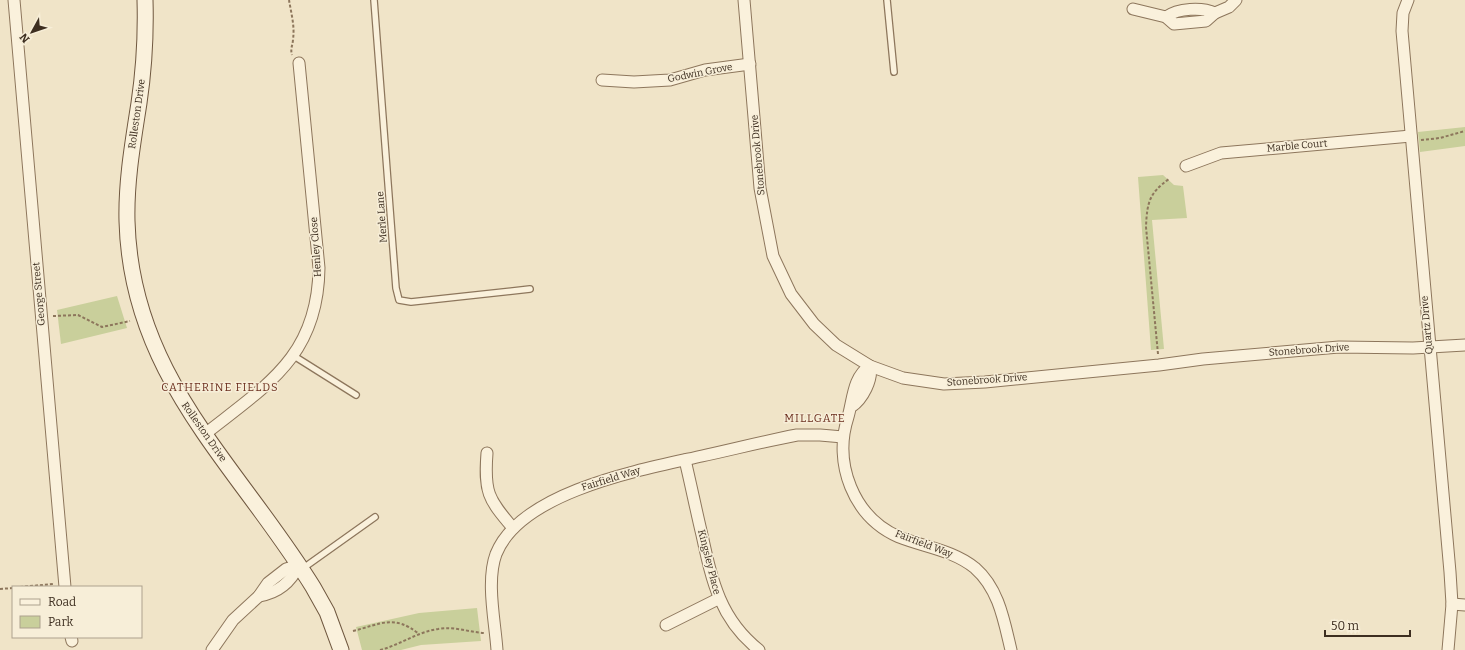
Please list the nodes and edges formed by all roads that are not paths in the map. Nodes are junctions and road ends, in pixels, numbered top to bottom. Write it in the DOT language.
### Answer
graph roads {
  1 [pos="14,0"];
  2 [pos="144,0"];
  3 [pos="374,0"];
  4 [pos="744,0"];
  5 [pos="887,0"];
  6 [pos="1236,0"];
  7 [pos="1408,0"];
  8 [pos="1133,9"];
  9 [pos="296,59"];
  10 [pos="750,64"];
  11 [pos="894,72"];
  12 [pos="602,80"];
  13 [pos="1411,138"];
  14 [pos="1186,166"];
  15 [pos="530,289"];
  16 [pos="1465,345"];
  17 [pos="1429,348"];
  18 [pos="294,356"];
  19 [pos="870,366"];
  20 [pos="356,396"];
  21 [pos="205,434"];
  22 [pos="843,437"];
  23 [pos="487,453"];
  24 [pos="685,460"];
  25 [pos="375,518"];
  26 [pos="513,528"];
  27 [pos="300,567"];
  28 [pos="60,586"];
  29 [pos="718,599"];
  30 [pos="1452,604"];
  31 [pos="1465,605"];
  32 [pos="666,626"];
  33 [pos="212,650"];
  34 [pos="341,650"];
  35 [pos="497,650"];
  36 [pos="759,650"];
  37 [pos="1011,650"];
  38 [pos="1448,650"];
  1 -- 28 [label="street, George Street"];
  2 -- 21 [label="main road, Rolleston Drive"];
  3 -- 15 [label="lane, Merle Lane"];
  4 -- 10 [label="street, Stonebrook Drive"];
  5 -- 11 [label="lane"];
  6 -- 8 [label="street"];
  7 -- 13 [label="street, Quartz Drive"];
  9 -- 18 [label="street, Henley Close"];
  10 -- 12 [label="street, Godwin Grove"];
  10 -- 19 [label="street, Stonebrook Drive"];
  13 -- 14 [label="street, Marble Court"];
  13 -- 17 [label="street, Quartz Drive"];
  16 -- 17 [label="street, Stonebrook Drive"];
  17 -- 19 [label="street, Stonebrook Drive"];
  17 -- 30 [label="street, Quartz Drive"];
  18 -- 20 [label="lane"];
  18 -- 21 [label="street, Henley Close"];
  19 -- 22 [label="street, Fairfield Way"];
  21 -- 27 [label="main road, Rolleston Drive"];
  22 -- 24 [label="street, Fairfield Way"];
  22 -- 37 [label="street, Fairfield Way"];
  23 -- 26 [label="street"];
  24 -- 26 [label="street, Fairfield Way"];
  24 -- 29 [label="street, Kingsley Place"];
  25 -- 27 [label="lane"];
  26 -- 35 [label="street, Fairfield Way"];
  27 -- 33 [label="street"];
  27 -- 34 [label="main road, Rolleston Drive"];
  29 -- 32 [label="street"];
  29 -- 36 [label="street, Kingsley Place"];
  30 -- 31 [label="street"];
  30 -- 38 [label="street, Quartz Drive"];
}
